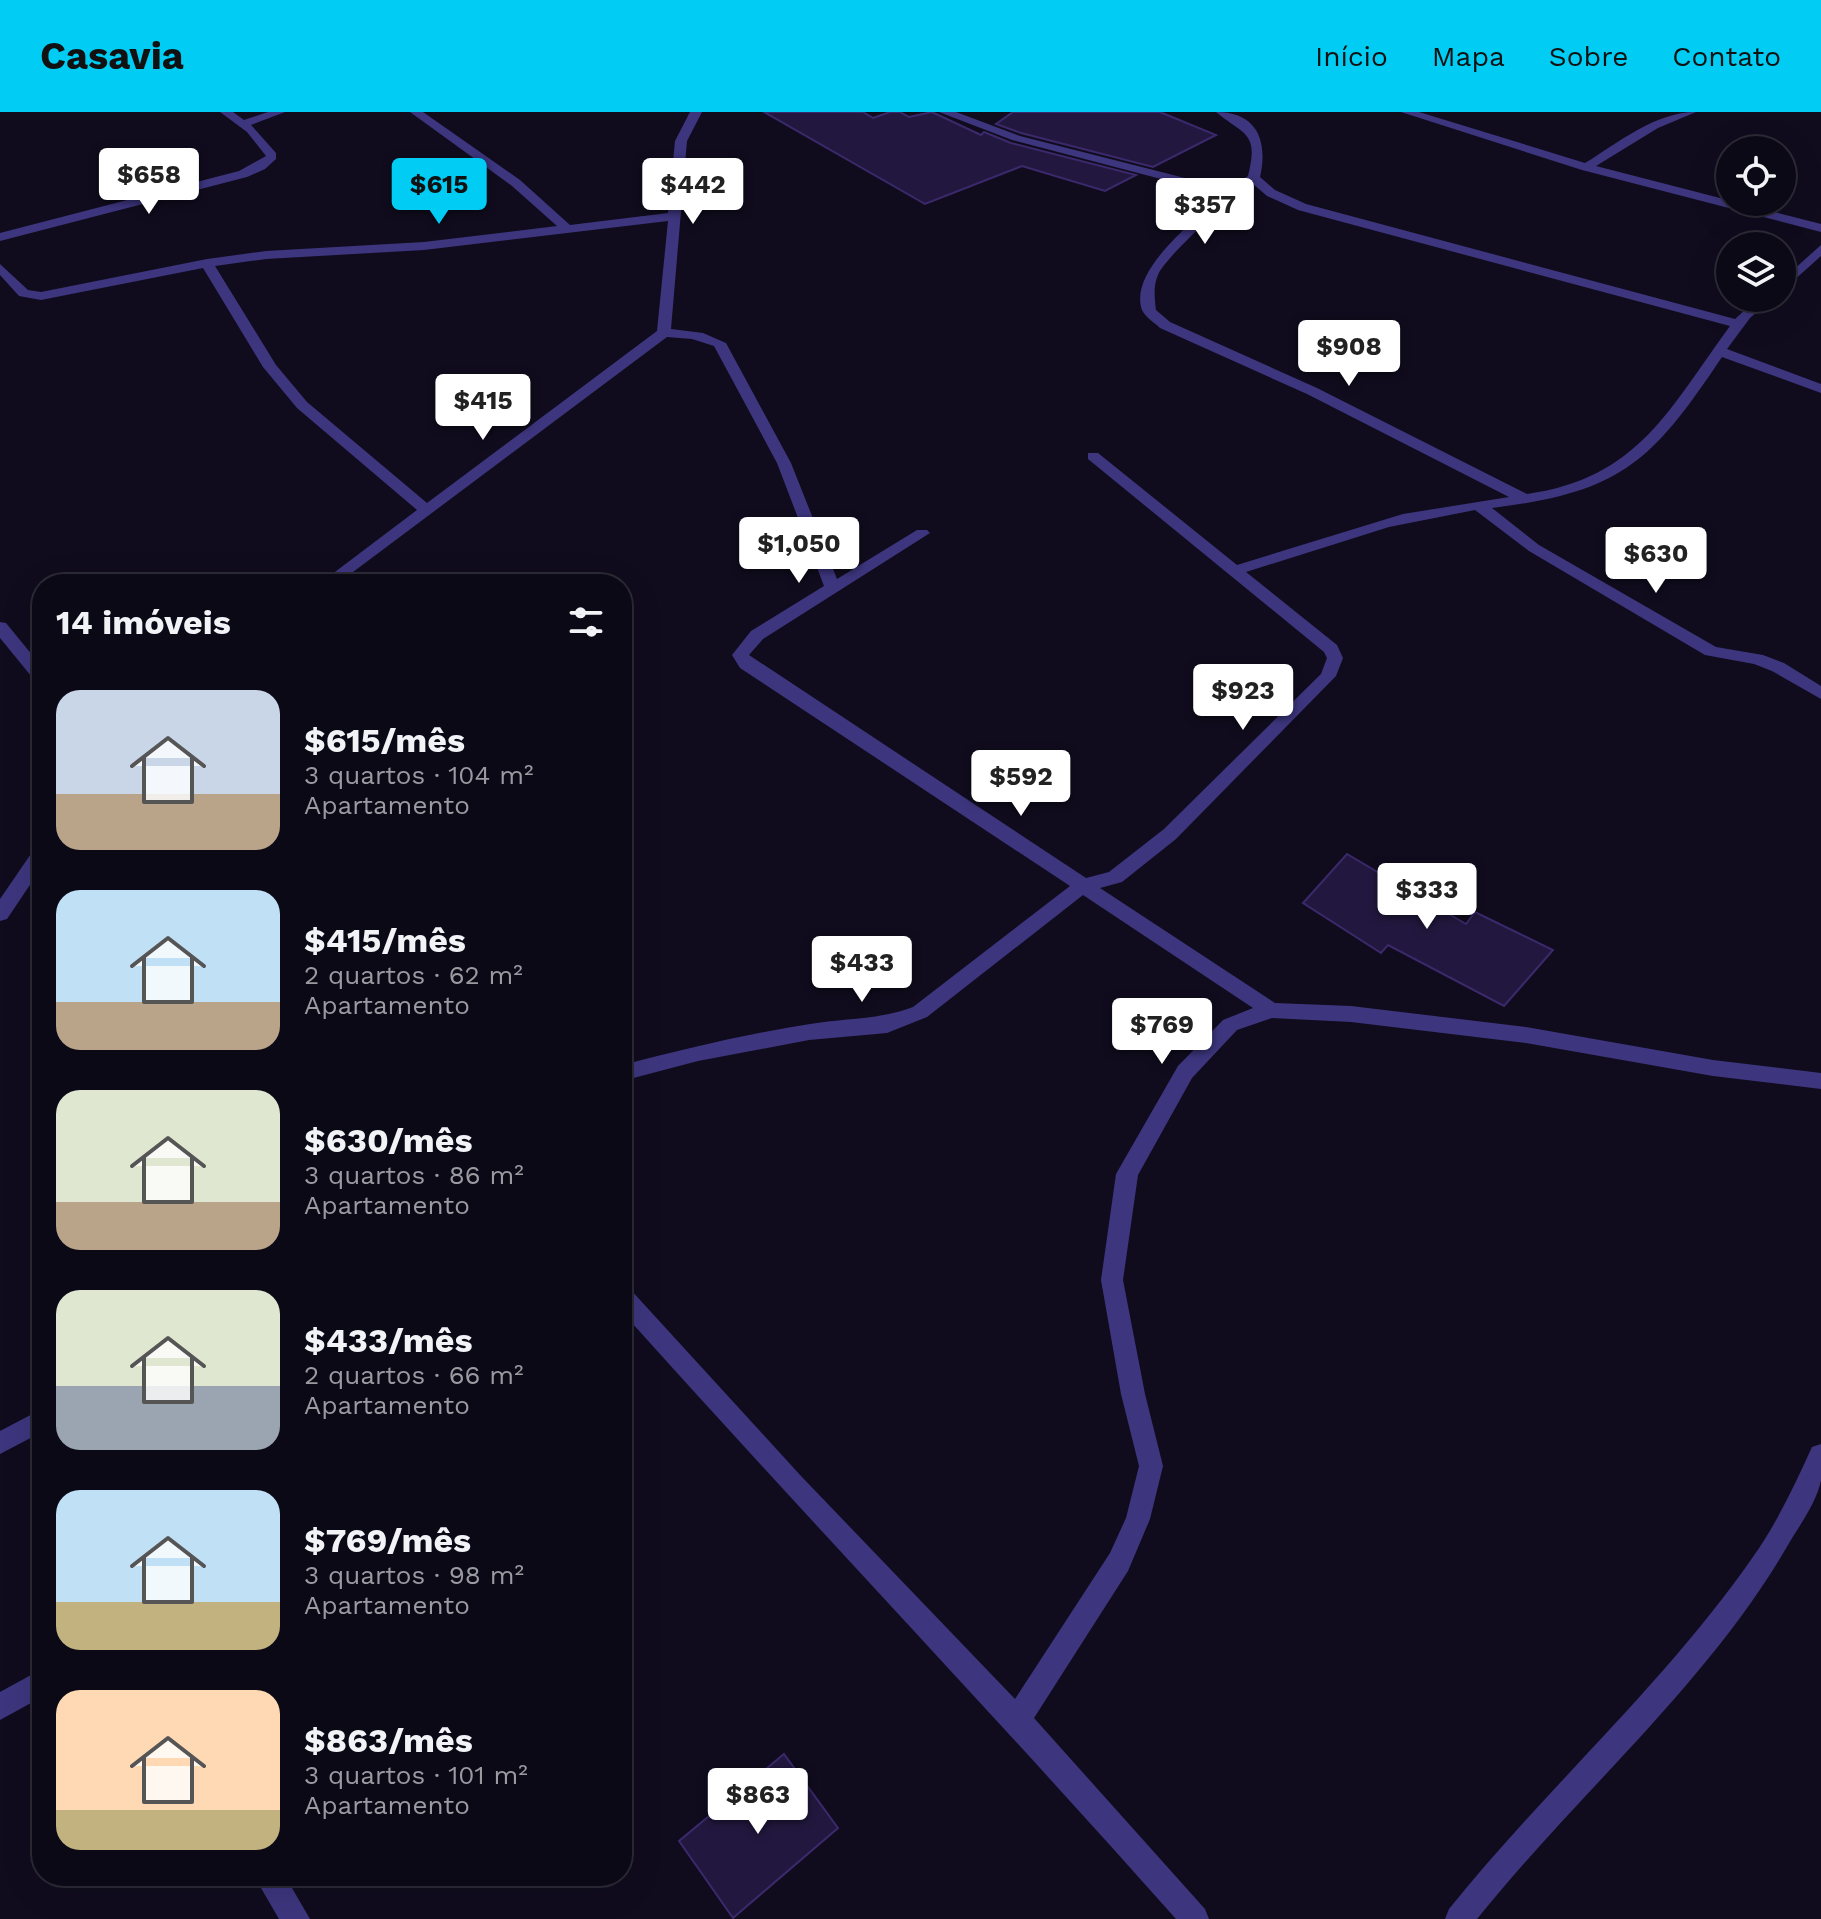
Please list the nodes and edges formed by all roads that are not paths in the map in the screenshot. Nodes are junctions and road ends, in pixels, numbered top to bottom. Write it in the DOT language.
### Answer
graph roads {
  1 [pos="226,112"];
  2 [pos="279,112"];
  3 [pos="416,112"];
  4 [pos="696,112"];
  5 [pos="945,112"];
  6 [pos="1222,112"];
  7 [pos="1407,112"];
  8 [pos="1690,112"];
  9 [pos="242,124"];
  10 [pos="1586,167"];
  11 [pos="1254,178"];
  12 [pos="1230,193"];
  13 [pos="676,216"];
  14 [pos="1821,228"];
  15 [pos="569,231"];
  16 [pos="0,237"];
  17 [pos="1821,249"];
  18 [pos="207,263"];
  19 [pos="0,268"];
  20 [pos="1796,273"];
  21 [pos="1749,312"];
  22 [pos="1736,323"];
  23 [pos="664,333"];
  24 [pos="1719,351"];
  25 [pos="1821,389"];
  26 [pos="1093,456"];
  27 [pos="1526,500"];
  28 [pos="1479,506"];
  29 [pos="425,509"];
  30 [pos="922,533"];
  31 [pos="1237,570"];
  32 [pos="340,574"];
  33 [pos="833,588"];
  34 [pos="0,627"];
  35 [pos="32,666"];
  36 [pos="1821,694"];
  37 [pos="32,868"];
  38 [pos="1082,886"];
  39 [pos="0,914"];
  40 [pos="1271,1010"];
  41 [pos="632,1070"];
  42 [pos="1821,1081"];
  43 [pos="632,1307"];
  44 [pos="32,1425"];
  45 [pos="0,1443"];
  46 [pos="1821,1455"];
  47 [pos="1814,1492"];
  48 [pos="32,1688"];
  49 [pos="0,1707"];
  50 [pos="1017,1720"];
  51 [pos="275,1886"];
  52 [pos="296,1919"];
  53 [pos="1195,1919"];
  54 [pos="1459,1919"];
  1 -- 9 [label="street"];
  2 -- 9 [label="street"];
  3 -- 15 [label="street"];
  4 -- 13 [label="street"];
  5 -- 12 [label="street"];
  6 -- 11 [label="street"];
  7 -- 10 [label="street"];
  8 -- 10 [label="street"];
  9 -- 16 [label="street"];
  10 -- 14 [label="street"];
  11 -- 12 [label="street"];
  11 -- 22 [label="street"];
  12 -- 27 [label="street"];
  13 -- 15 [label="street"];
  13 -- 23 [label="street"];
  15 -- 18 [label="street"];
  17 -- 20 [label="street"];
  18 -- 19 [label="street"];
  18 -- 29 [label="street"];
  21 -- 22 [label="street"];
  22 -- 24 [label="street"];
  23 -- 29 [label="street"];
  23 -- 33 [label="street"];
  24 -- 25 [label="street"];
  24 -- 27 [label="street"];
  26 -- 31 [label="street"];
  27 -- 28 [label="street"];
  28 -- 31 [label="street"];
  28 -- 36 [label="street"];
  29 -- 32 [label="street"];
  30 -- 33 [label="street"];
  31 -- 38 [label="street"];
  33 -- 38 [label="street"];
  34 -- 35 [label="street"];
  37 -- 39 [label="street"];
  38 -- 40 [label="street"];
  38 -- 41 [label="street"];
  40 -- 42 [label="street"];
  40 -- 50 [label="street"];
  43 -- 50 [label="street"];
  44 -- 45 [label="street"];
  46 -- 47 [label="street"];
  47 -- 54 [label="street"];
  48 -- 49 [label="street"];
  50 -- 53 [label="street"];
  51 -- 52 [label="street"];
}
